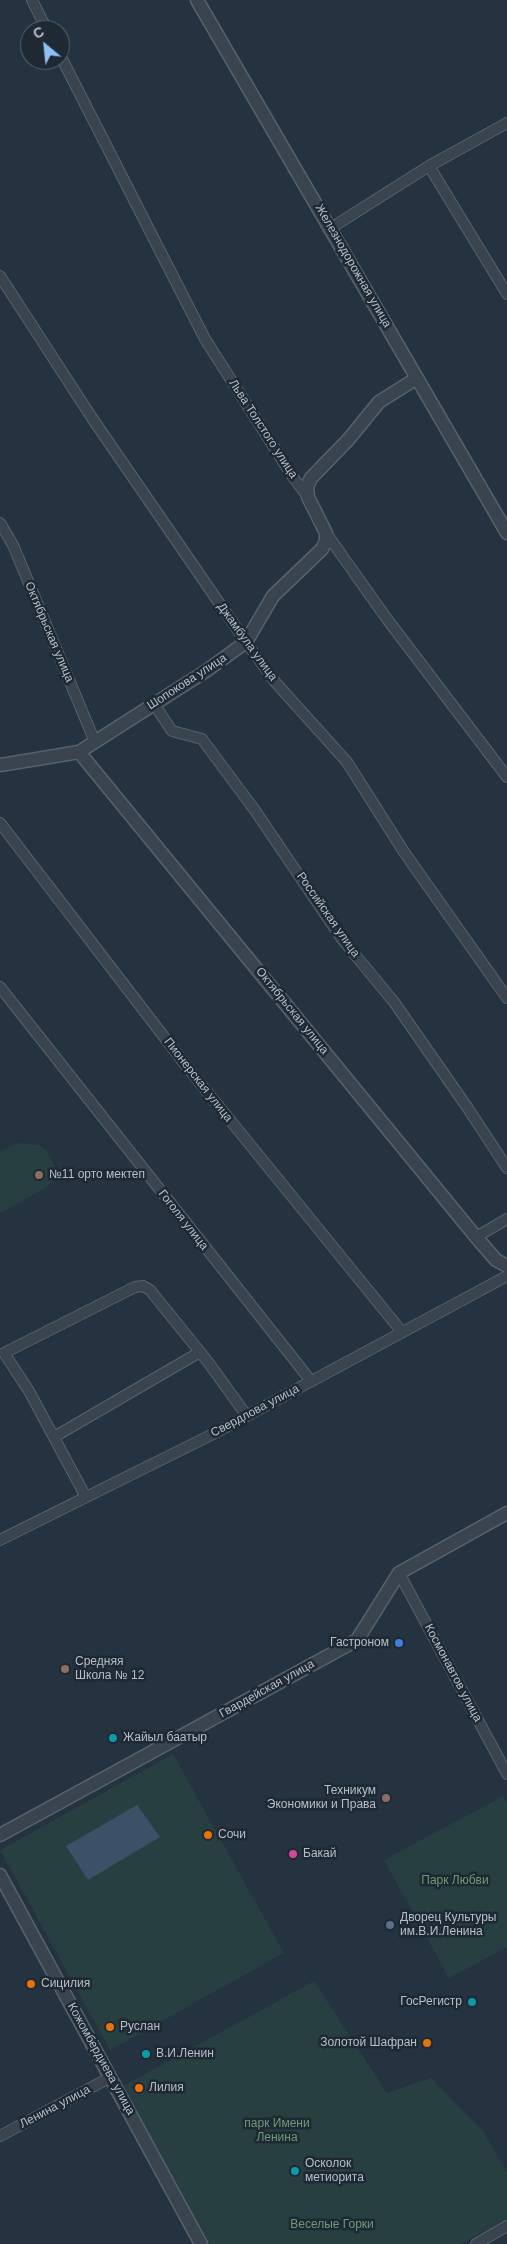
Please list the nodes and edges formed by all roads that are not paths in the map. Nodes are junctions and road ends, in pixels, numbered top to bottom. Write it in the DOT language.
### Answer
graph roads {
  1 [pos="32,0"];
  2 [pos="197,0"];
  3 [pos="42,20"];
  4 [pos="68,70"];
  5 [pos="507,123"];
  6 [pos="429,166"];
  7 [pos="331,228"];
  8 [pos="0,276"];
  9 [pos="507,294"];
  10 [pos="417,378"];
  11 [pos="308,497"];
  12 [pos="0,523"];
  13 [pos="507,532"];
  14 [pos="326,533"];
  15 [pos="246,642"];
  16 [pos="154,704"];
  17 [pos="95,742"];
  18 [pos="79,752"];
  19 [pos="0,765"];
  20 [pos="507,777"];
  21 [pos="0,823"];
  22 [pos="0,987"];
  23 [pos="507,998"];
  24 [pos="507,1168"];
  25 [pos="507,1219"];
  26 [pos="476,1237"];
  27 [pos="507,1266"];
  28 [pos="507,1276"];
  29 [pos="402,1332"];
  30 [pos="1,1351"];
  31 [pos="200,1352"];
  32 [pos="311,1381"];
  33 [pos="247,1416"];
  34 [pos="54,1437"];
  35 [pos="86,1497"];
  36 [pos="507,1513"];
  37 [pos="0,1540"];
  38 [pos="399,1573"];
  39 [pos="507,1774"];
  40 [pos="0,1835"];
  41 [pos="0,1875"];
  42 [pos="111,2077"];
  43 [pos="0,2136"];
  44 [pos="507,2226"];
  45 [pos="201,2244"];
  46 [pos="476,2244"];
  1 -- 3 [label="street"];
  2 -- 7 [label="street, Железнодорожная улица"];
  4 -- 11 [label="street, Льва Толстого улица"];
  5 -- 6 [label="street"];
  6 -- 7 [label="street"];
  6 -- 9 [label="street"];
  7 -- 10 [label="street, Железнодорожная улица"];
  8 -- 15 [label="street, Джамбула улица"];
  10 -- 11 [label="street"];
  10 -- 13 [label="street, Железнодорожная улица"];
  11 -- 14 [label="street, Льва Толстого улица"];
  12 -- 17 [label="street, Октябрьская улица"];
  14 -- 15 [label="street, Шопокова улица"];
  14 -- 20 [label="street, Льва Толстого улица"];
  15 -- 16 [label="street, Шопокова улица"];
  15 -- 23 [label="street, Джамбула улица"];
  16 -- 17 [label="street, Шопокова улица"];
  16 -- 24 [label="street, Российская улица"];
  17 -- 18 [label="street, Шопокова улица"];
  18 -- 19 [label="street, Шопокова улица"];
  18 -- 26 [label="street, Октябрьская улица"];
  21 -- 29 [label="street, Пионерская улица"];
  22 -- 32 [label="street, Гоголя улица"];
  25 -- 26 [label="street"];
  26 -- 27 [label="street, Октябрьская улица"];
  28 -- 29 [label="street, Свердлова улица"];
  29 -- 32 [label="street, Свердлова улица"];
  30 -- 31 [label="street"];
  30 -- 34 [label="street"];
  31 -- 33 [label="street"];
  31 -- 34 [label="street"];
  32 -- 33 [label="street, Свердлова улица"];
  33 -- 35 [label="street, Свердлова улица"];
  34 -- 35 [label="street"];
  35 -- 37 [label="street, Свердлова улица"];
  36 -- 38 [label="street, Гвардейская улица"];
  38 -- 39 [label="street, Космонавтов улица"];
  38 -- 40 [label="street, Гвардейская улица"];
  41 -- 42 [label="street, Кожомбердиева улица"];
  42 -- 43 [label="street, Ленина улица"];
  42 -- 45 [label="street, Кожомбердиева улица"];
  44 -- 46 [label="street"];
}
